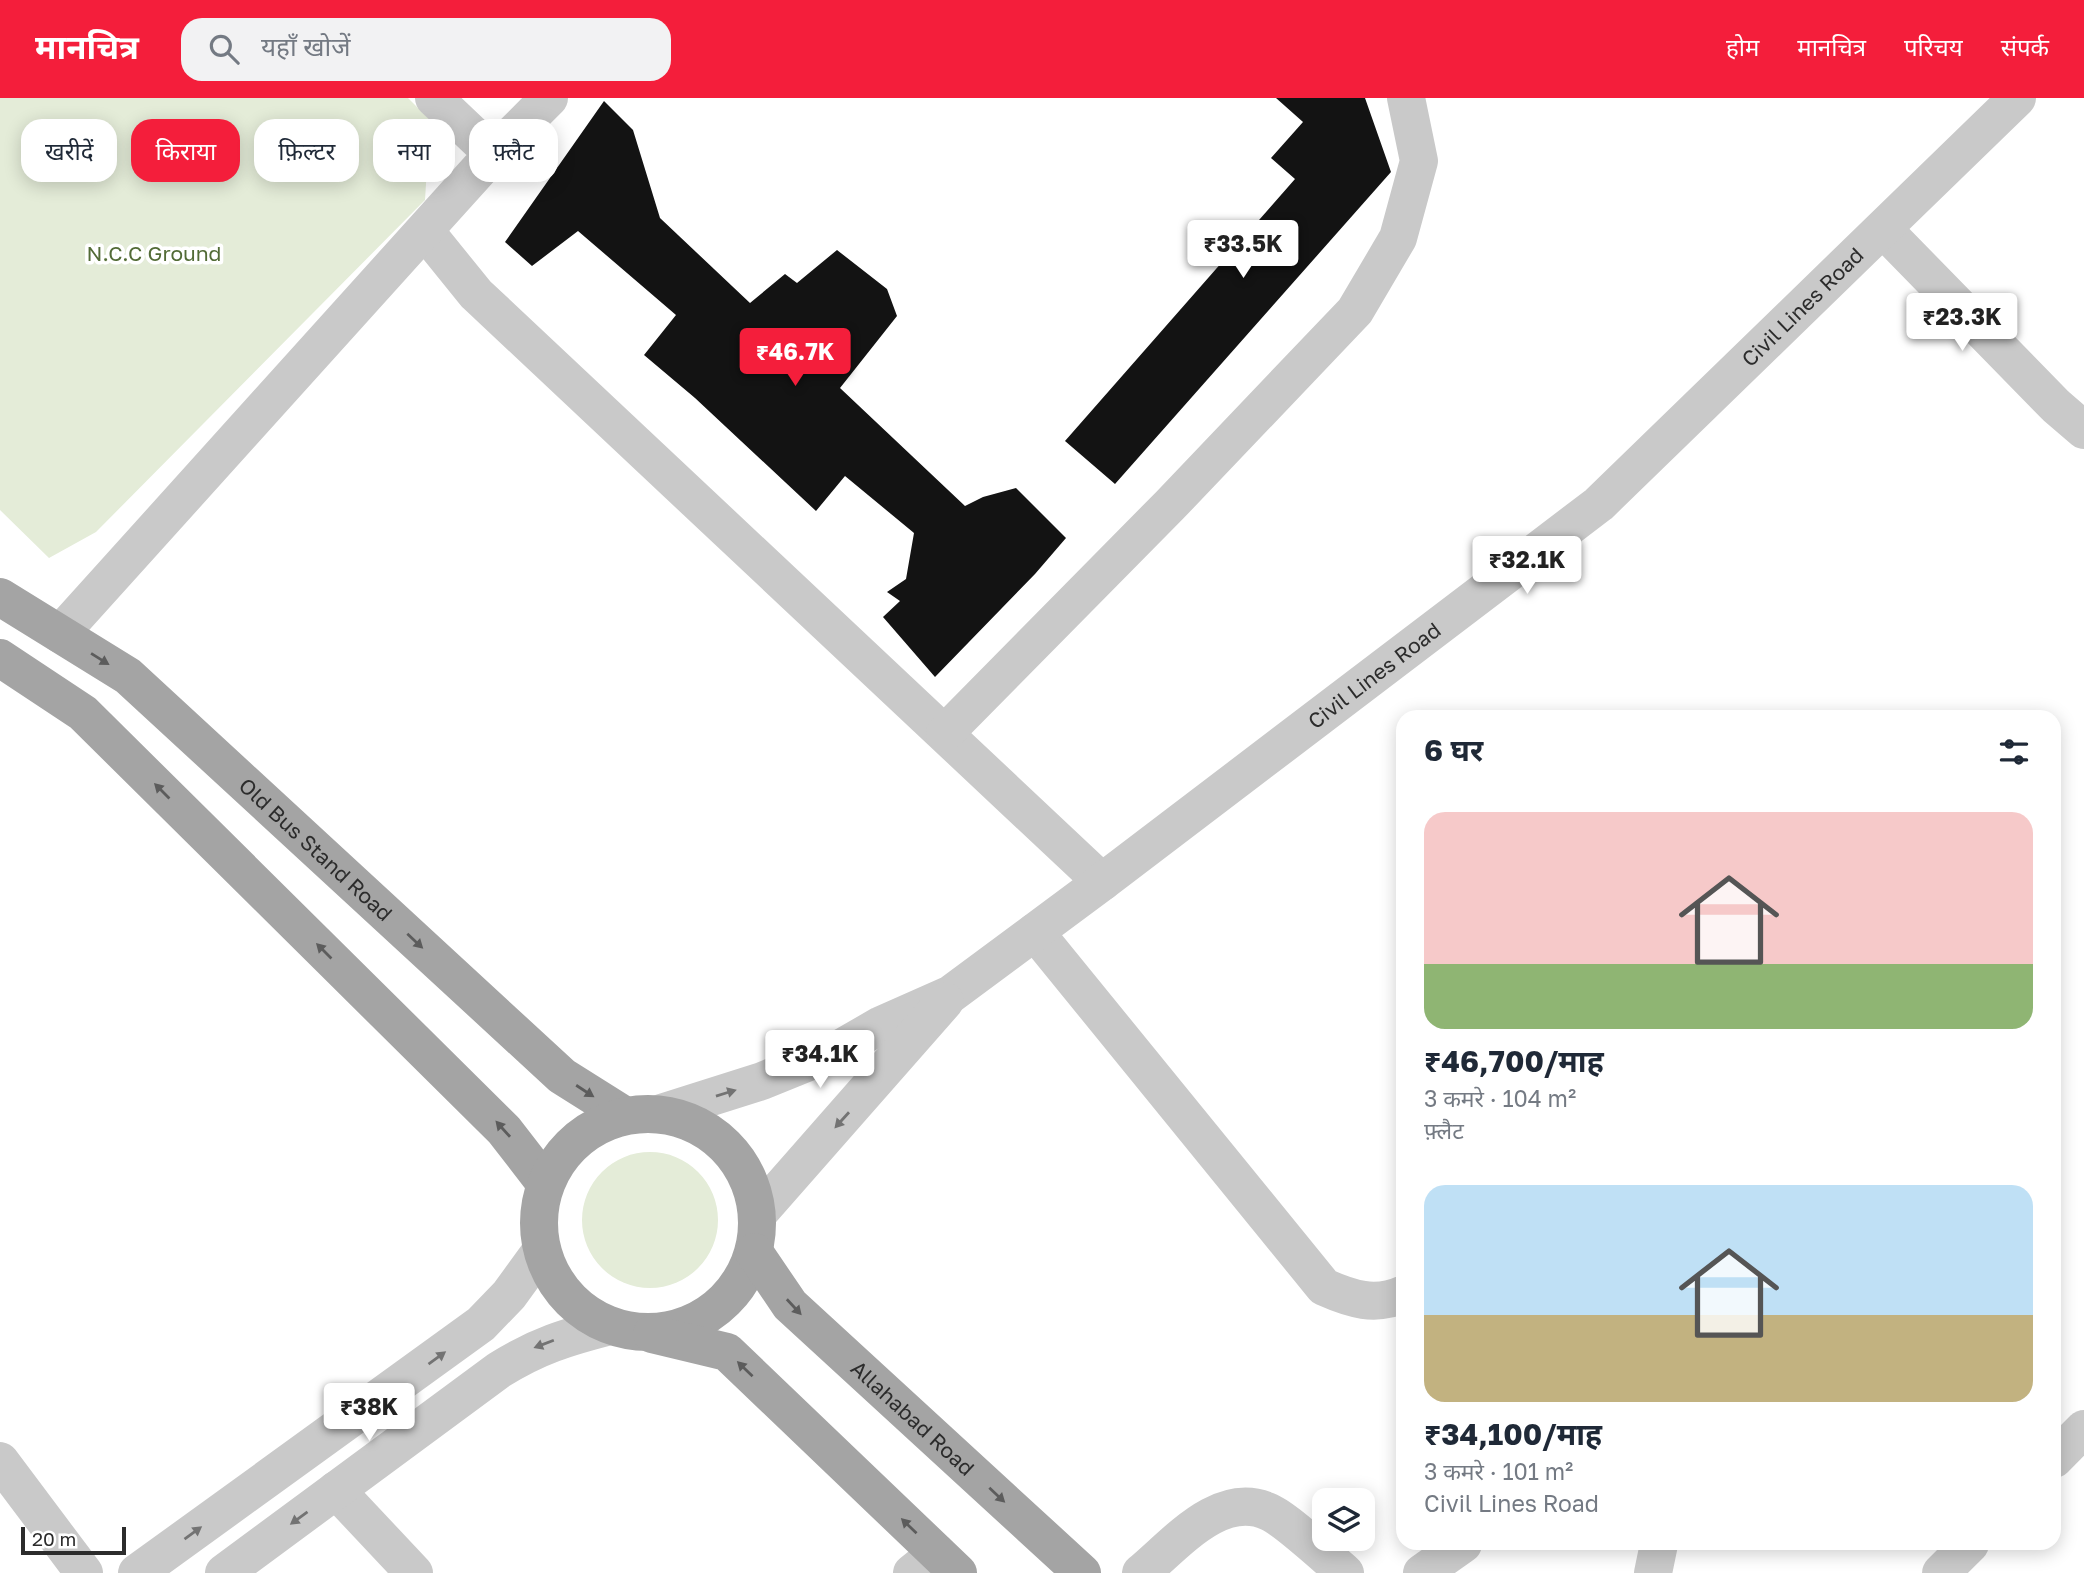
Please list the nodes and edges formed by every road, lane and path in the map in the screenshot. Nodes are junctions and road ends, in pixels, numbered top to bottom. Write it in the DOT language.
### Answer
graph roads {
  1 [pos="435,98"];
  2 [pos="549,98"];
  3 [pos="1406,98"];
  4 [pos="2017,98"];
  5 [pos="528,119"];
  6 [pos="469,131"];
  7 [pos="469,182"];
  8 [pos="1884,230"];
  9 [pos="425,232"];
  10 [pos="2084,430"];
  11 [pos="0,597"];
  12 [pos="60,634"];
  13 [pos="0,657"];
  14 [pos="945,733"];
  15 [pos="1102,882"];
  16 [pos="1035,932"];
  17 [pos="951,994"];
  18 [pos="661,1113"];
  19 [pos="624,1115"];
  20 [pos="545,1182"];
  21 [pos="757,1215"];
  22 [pos="541,1251"];
  23 [pos="754,1252"];
  24 [pos="1396,1297"];
  25 [pos="627,1329"];
  26 [pos="2084,1429"];
  27 [pos="2061,1452"];
  28 [pos="0,1461"];
  29 [pos="336,1490"];
  30 [pos="1040,1534"];
  31 [pos="1455,1550"];
  32 [pos="1658,1550"];
  33 [pos="1964,1550"];
  34 [pos="936,1566"];
  35 [pos="84,1573"];
  36 [pos="137,1573"];
  37 [pos="224,1573"];
  38 [pos="414,1573"];
  39 [pos="1063,1573"];
  40 [pos="1082,1573"];
  41 [pos="1140,1573"];
  42 [pos="1345,1573"];
  43 [pos="1422,1573"];
  44 [pos="1653,1573"];
  45 [pos="1941,1573"];
  1 -- 6 [label="street"];
  2 -- 5 [label="street"];
  3 -- 14 [label="street"];
  4 -- 8 [label="street, Civil Lines Road"];
  7 -- 9 [label="street"];
  8 -- 10 [label="street"];
  8 -- 15 [label="street, Civil Lines Road"];
  9 -- 12 [label="street"];
  9 -- 14 [label="street"];
  11 -- 12 [label="main road, Old Bus Stand Road"];
  12 -- 19 [label="main road, Old Bus Stand Road, one-way"];
  20 -- 13 [label="main road, one-way"];
  14 -- 15 [label="street"];
  15 -- 16 [label="street, Civil Lines Road"];
  16 -- 17 [label="street, Civil Lines Road"];
  16 -- 24 [label="street"];
  18 -- 17 [label="street, Civil Lines Road, one-way"];
  17 -- 21 [label="street, Civil Lines Road, one-way"];
  18 -- 19 [label="main road"];
  18 -- 21 [label="main road"];
  19 -- 20 [label="main road"];
  20 -- 22 [label="main road"];
  21 -- 23 [label="main road"];
  22 -- 25 [label="main road"];
  36 -- 22 [label="street, one-way"];
  23 -- 25 [label="main road"];
  23 -- 30 [label="main road, Allahabad Road, one-way"];
  25 -- 29 [label="street, one-way"];
  34 -- 25 [label="main road, one-way"];
  26 -- 27 [label="street"];
  28 -- 35 [label="street"];
  29 -- 37 [label="street, one-way"];
  29 -- 38 [label="street"];
  30 -- 39 [label="street"];
  30 -- 40 [label="main road, Allahabad Road"];
  31 -- 43 [label="street"];
  32 -- 44 [label="street"];
  33 -- 45 [label="street"];
  41 -- 42 [label="street"];
}
